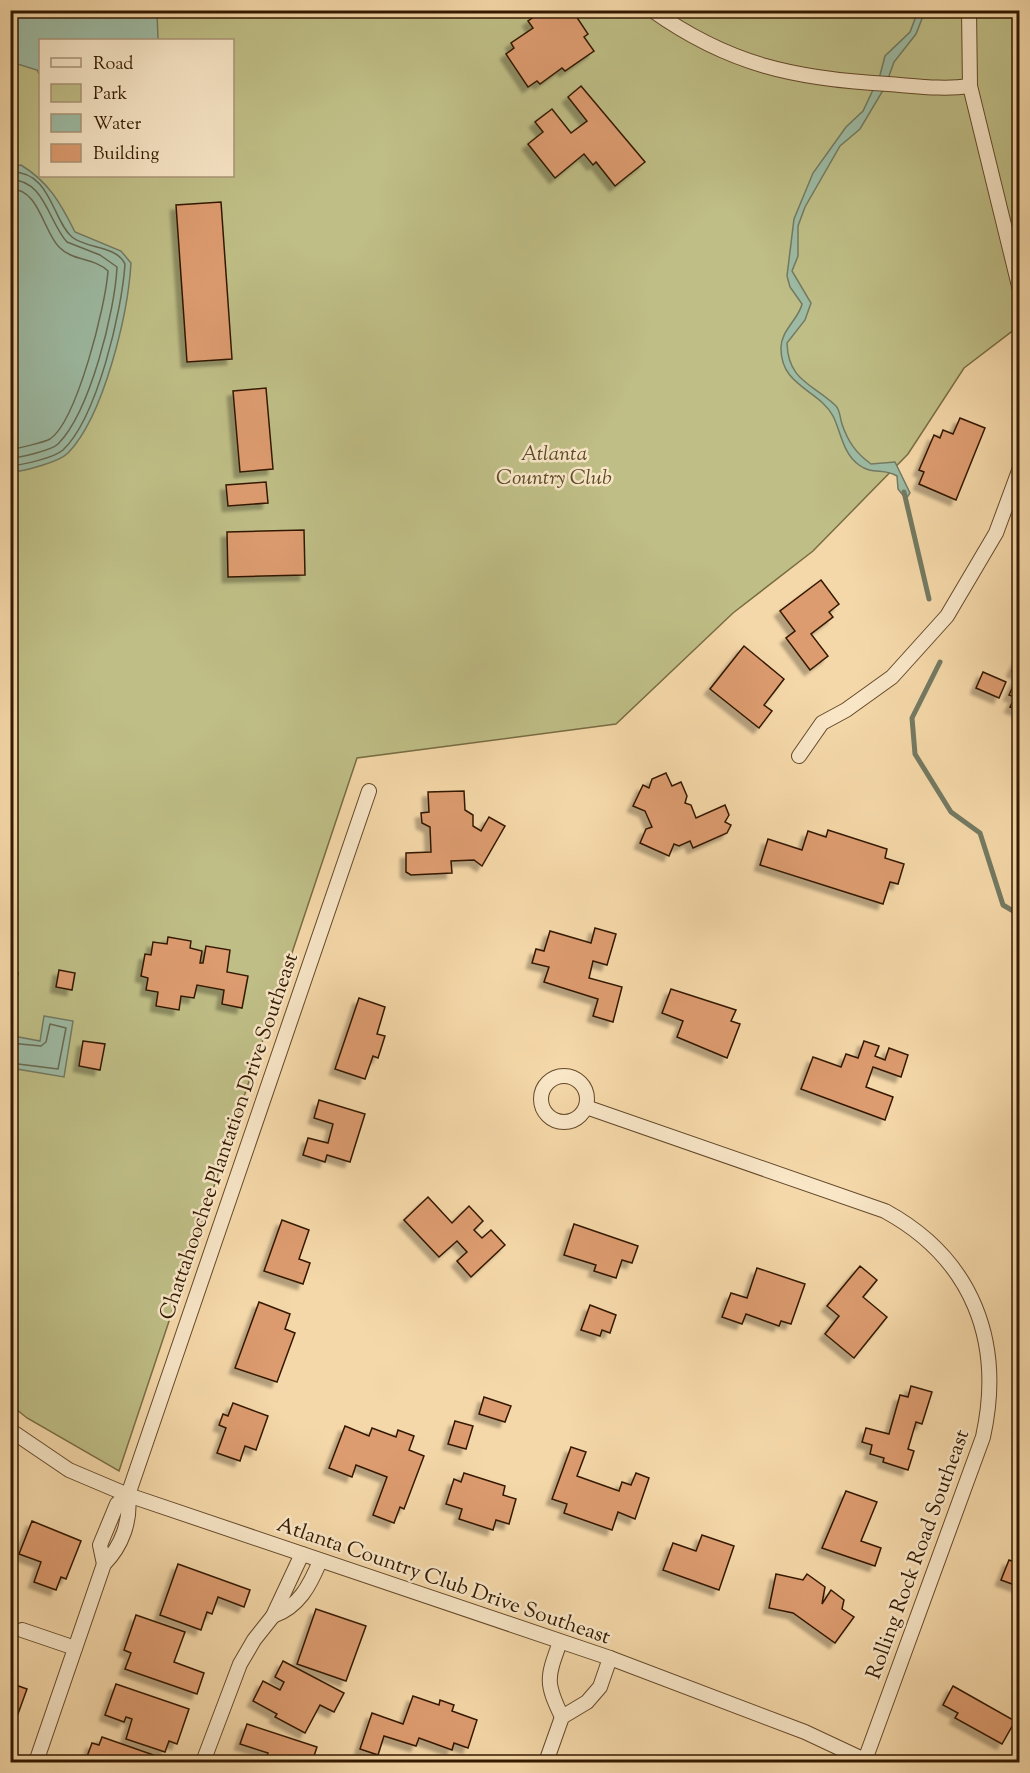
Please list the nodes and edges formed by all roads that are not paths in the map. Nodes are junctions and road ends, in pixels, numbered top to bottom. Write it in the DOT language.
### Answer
graph roads {
  1 [pos="652,10"];
  2 [pos="969,10"];
  3 [pos="970,86"];
  4 [pos="1020,290"];
  5 [pos="1020,468"];
  6 [pos="799,756"];
  7 [pos="369,791"];
  8 [pos="586,1107"];
  9 [pos="10,1430"];
  10 [pos="128,1495"];
  11 [pos="302,1554"];
  12 [pos="320,1561"];
  13 [pos="273,1616"];
  14 [pos="22,1630"];
  15 [pos="560,1642"];
  16 [pos="75,1648"];
  17 [pos="610,1658"];
  18 [pos="562,1718"];
  19 [pos="867,1761"];
  20 [pos="36,1762"];
  21 [pos="203,1762"];
  22 [pos="546,1762"];
  1 -- 3 [label="street"];
  2 -- 3 [label="street"];
  3 -- 4 [label="street"];
  5 -- 6 [label="street"];
  7 -- 10 [label="street, Chattahoochee Plantation Drive Southeast"];
  8 -- 19 [label="street, Rolling Rock Road Southeast"];
  9 -- 10 [label="street, Atlanta Country Club Drive Southeast"];
  10 -- 11 [label="street, Atlanta Country Club Drive Southeast"];
  10 -- 16 [label="street, Chattahoochee Plantation Drive Southeast"];
  11 -- 12 [label="street, Atlanta Country Club Drive Southeast"];
  11 -- 13 [label="street"];
  12 -- 13 [label="street"];
  12 -- 15 [label="street, Atlanta Country Club Drive Southeast"];
  13 -- 21 [label="street"];
  14 -- 16 [label="street"];
  15 -- 17 [label="street, Atlanta Country Club Drive Southeast"];
  15 -- 18 [label="street"];
  16 -- 20 [label="street, Chattahoochee Plantation Drive Southeast"];
  17 -- 18 [label="street"];
  17 -- 19 [label="street, Atlanta Country Club Drive Southeast"];
  18 -- 22 [label="street"];
}
